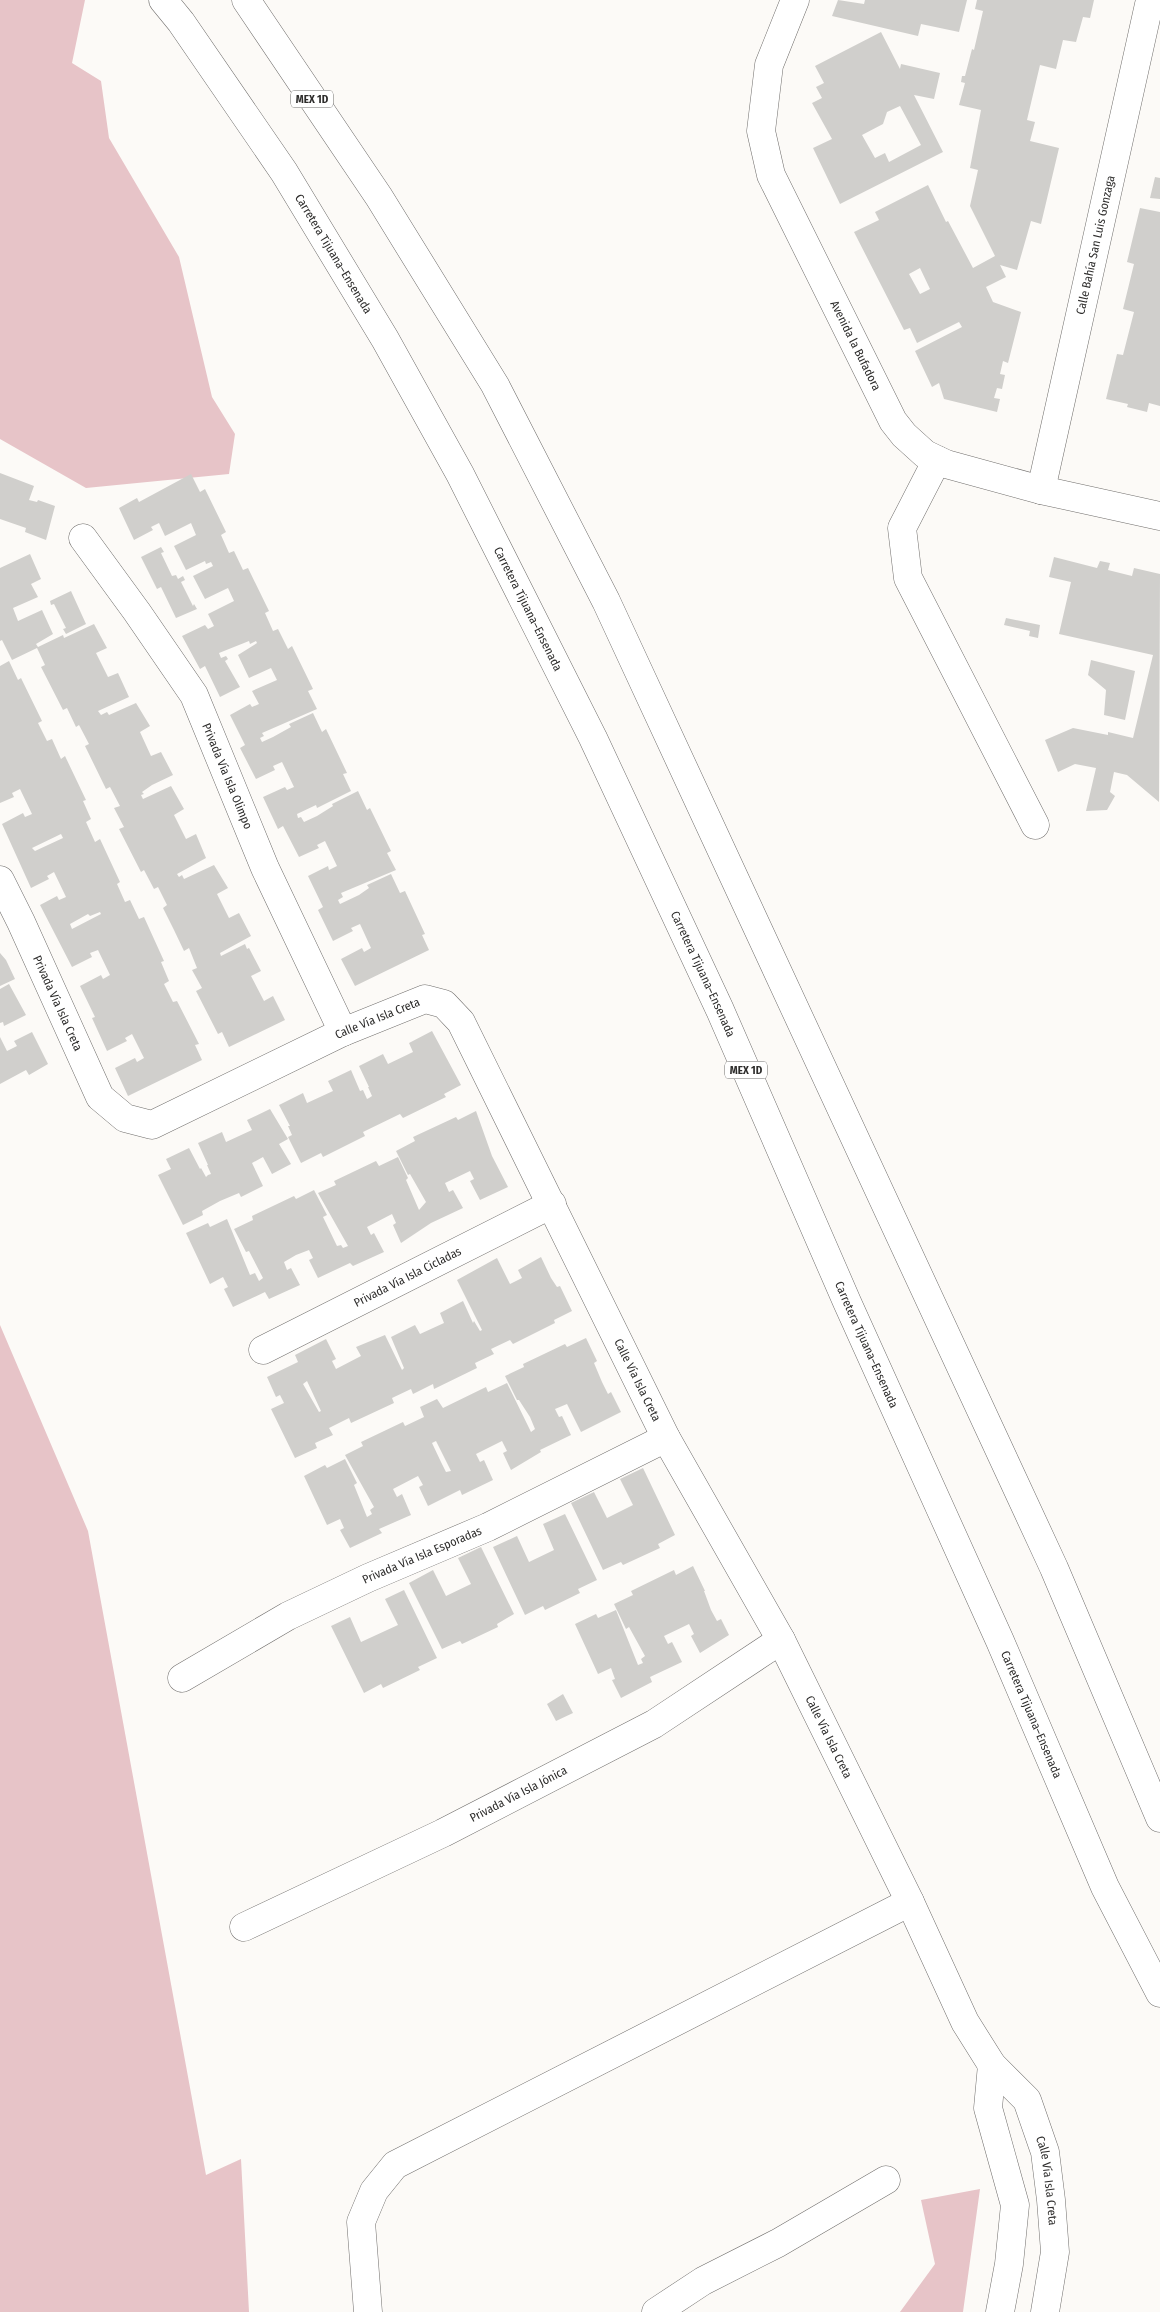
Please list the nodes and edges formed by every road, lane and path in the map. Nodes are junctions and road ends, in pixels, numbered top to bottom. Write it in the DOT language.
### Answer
graph roads {
  1 [pos="163,0"];
  2 [pos="246,0"];
  3 [pos="795,0"];
  4 [pos="1150,0"];
  5 [pos="937,460"];
  6 [pos="1041,490"];
  7 [pos="1160,516"];
  8 [pos="82,538"];
  9 [pos="1036,825"];
  10 [pos="0,880"];
  11 [pos="343,1032"];
  12 [pos="125,1118"];
  13 [pos="552,1204"];
  14 [pos="263,1350"];
  15 [pos="666,1438"];
  16 [pos="781,1640"];
  17 [pos="182,1678"];
  18 [pos="1160,1818"];
  19 [pos="910,1902"];
  20 [pos="244,1927"];
  21 [pos="1160,1993"];
  22 [pos="992,2065"];
  23 [pos="886,2180"];
  24 [pos="368,2312"];
  25 [pos="656,2312"];
  26 [pos="1000,2312"];
  27 [pos="1045,2312"];
  1 -- 21 [label="main road, Carretera Tijuana–Ensenada / MEX 1D"];
  2 -- 18 [label="main road, MEX 1D"];
  3 -- 5 [label="main road, Avenida la Bufadora"];
  4 -- 6 [label="main road, Calle Bahía San Luis Gonzaga"];
  5 -- 6 [label="main road, Avenida la Bufadora"];
  5 -- 9 [label="main road"];
  6 -- 7 [label="main road, Avenida la Bufadora"];
  8 -- 11 [label="main road, Privada Vía Isla Olimpo"];
  10 -- 12 [label="main road, Privada Vía Isla Creta"];
  11 -- 12 [label="main road, Calle Vía Isla Creta"];
  11 -- 13 [label="main road, Calle Vía Isla Creta"];
  13 -- 14 [label="main road, Privada Vía Isla Cicladas"];
  13 -- 15 [label="main road, Calle Vía Isla Creta"];
  15 -- 16 [label="main road, Calle Vía Isla Creta"];
  15 -- 17 [label="main road, Privada Vía Isla Esporadas"];
  16 -- 19 [label="main road, Calle Vía Isla Creta"];
  16 -- 20 [label="main road, Privada Vía Isla Jónica"];
  19 -- 22 [label="main road, Calle Vía Isla Creta"];
  19 -- 24 [label="main road"];
  22 -- 26 [label="main road"];
  22 -- 27 [label="main road, Calle Vía Isla Creta"];
  23 -- 25 [label="main road"];
}
